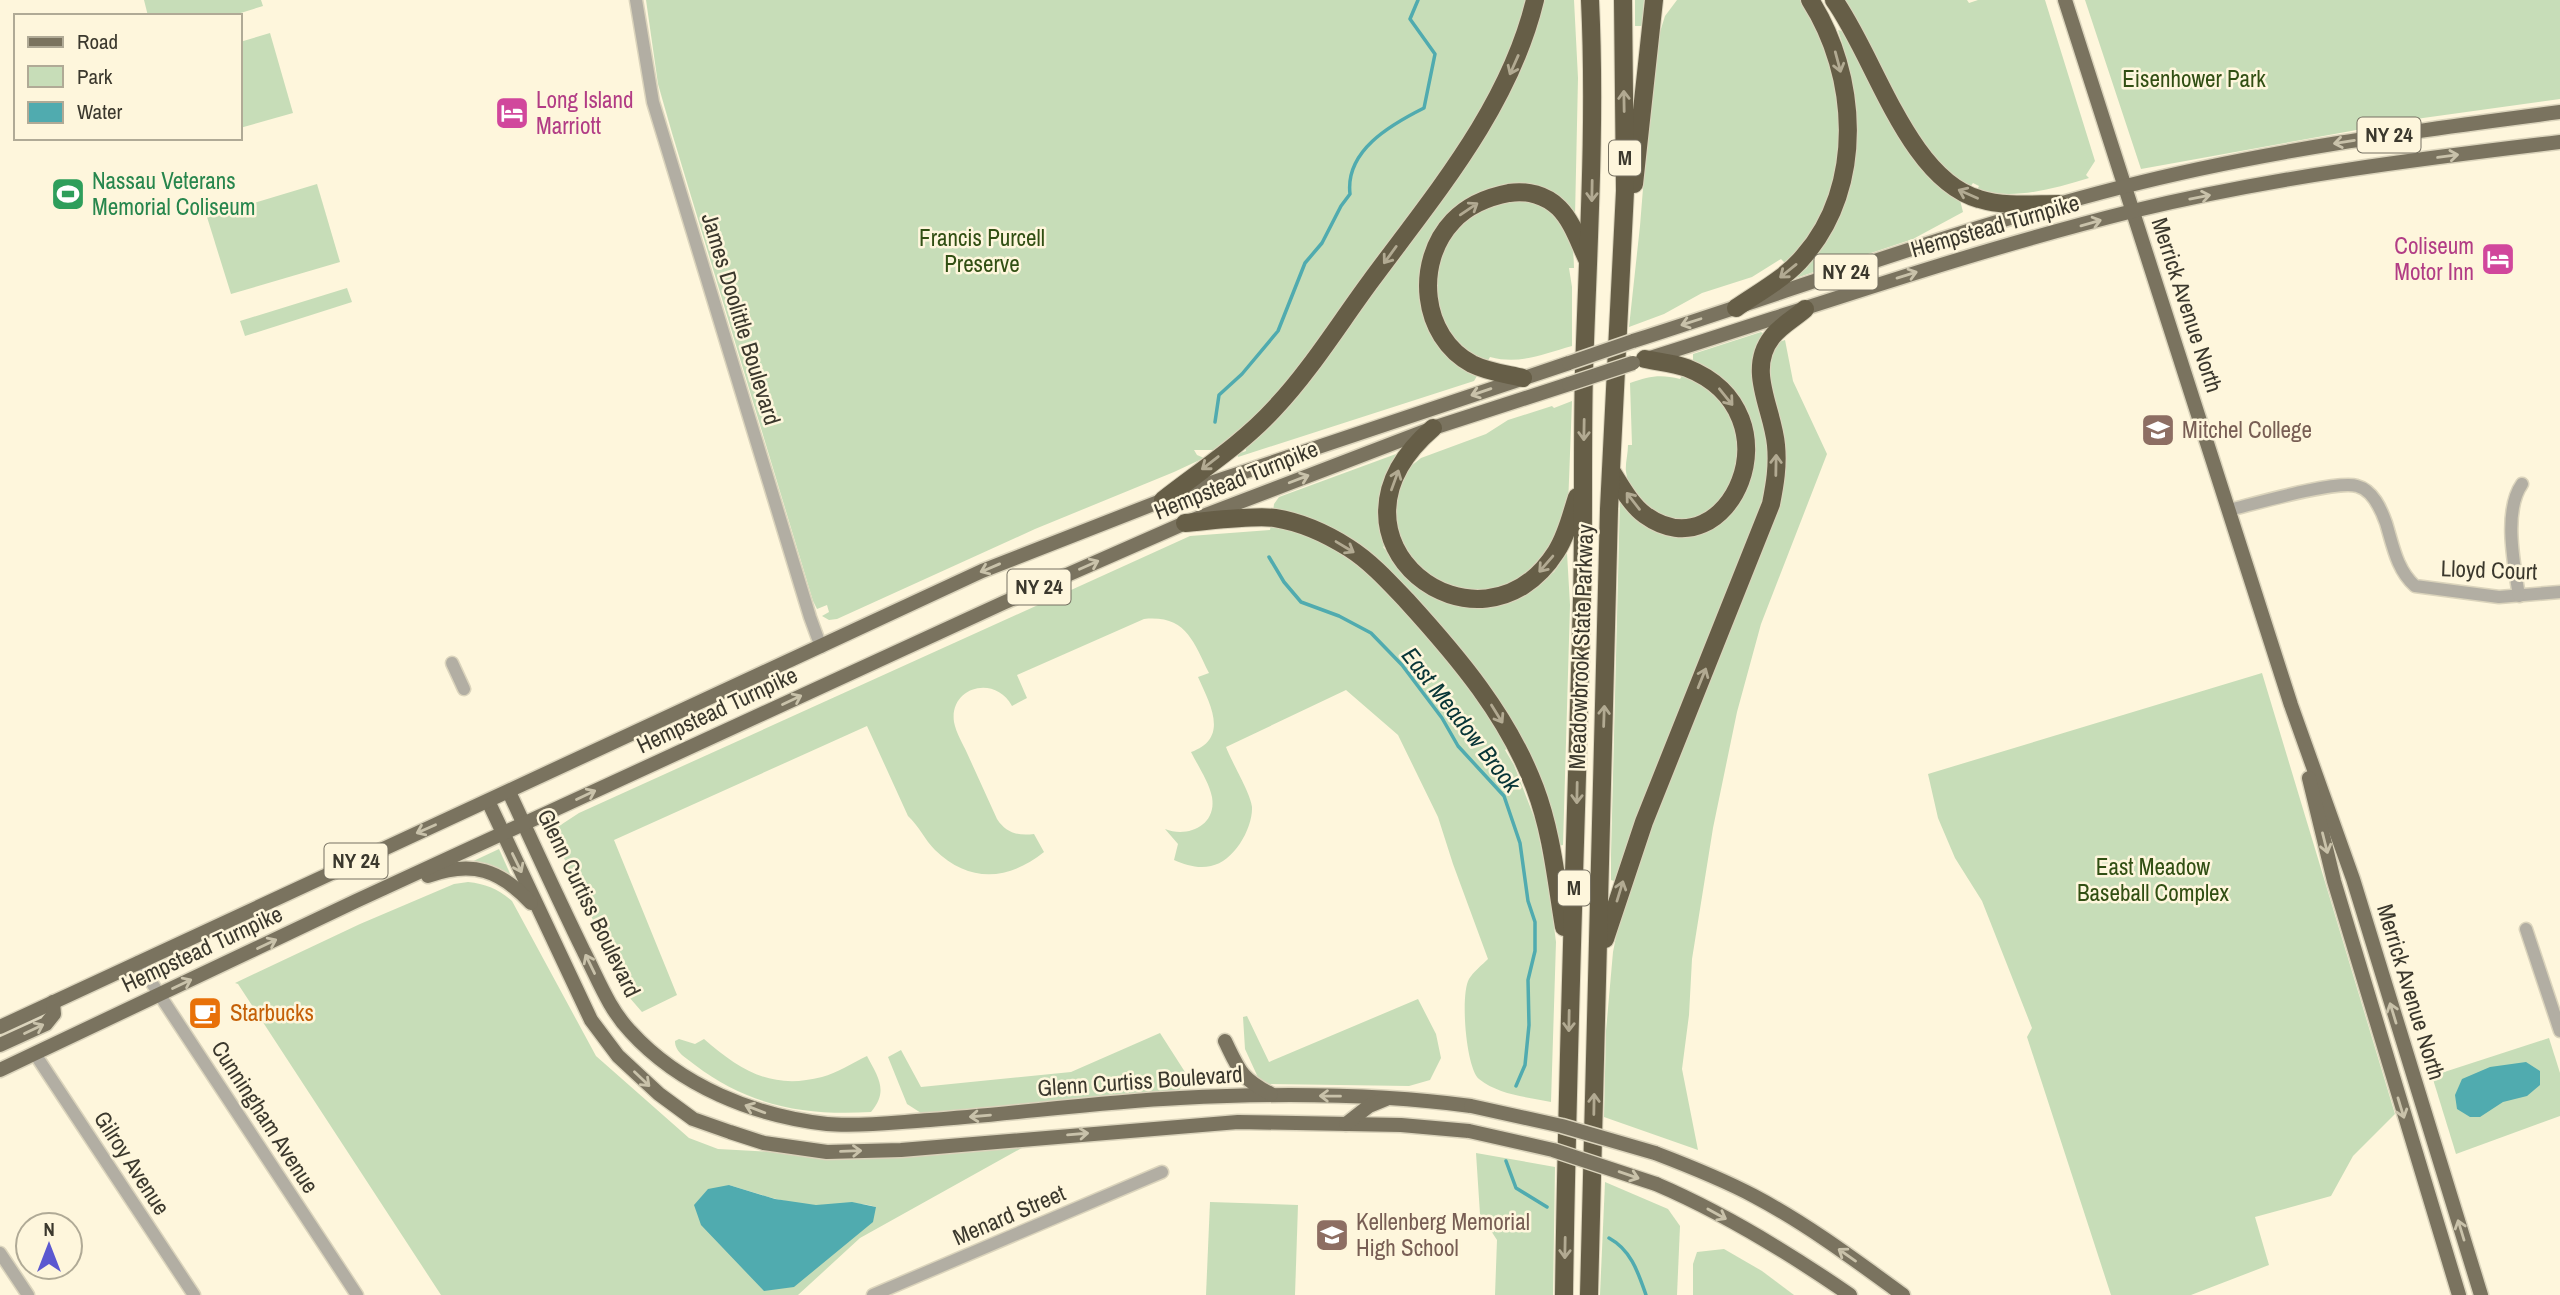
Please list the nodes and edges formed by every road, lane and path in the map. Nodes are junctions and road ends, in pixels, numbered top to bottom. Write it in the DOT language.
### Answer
graph roads {
  1 [pos="636,0"];
  2 [pos="1535,0"];
  3 [pos="1590,0"];
  4 [pos="1623,0"];
  5 [pos="1654,0"];
  6 [pos="1666,0"];
  7 [pos="1810,0"];
  8 [pos="1834,0"];
  9 [pos="2065,0"];
  10 [pos="1653,23"];
  11 [pos="2560,112"];
  12 [pos="2560,142"];
  13 [pos="2125,186"];
  14 [pos="2059,204"];
  15 [pos="2133,211"];
  16 [pos="1590,264"];
  17 [pos="1736,308"];
  18 [pos="1805,309"];
  19 [pos="1619,316"];
  20 [pos="1639,361"];
  21 [pos="1523,378"];
  22 [pos="1433,428"];
  23 [pos="1612,472"];
  24 [pos="1583,480"];
  25 [pos="2522,484"];
  26 [pos="1163,500"];
  27 [pos="2229,510"];
  28 [pos="1185,523"];
  29 [pos="2560,592"];
  30 [pos="2519,596"];
  31 [pos="821,647"];
  32 [pos="452,663"];
  33 [pos="464,689"];
  34 [pos="2291,705"];
  35 [pos="509,792"];
  36 [pos="488,801"];
  37 [pos="524,824"];
  38 [pos="503,834"];
  39 [pos="376,892"];
  40 [pos="541,914"];
  41 [pos="2526,929"];
  42 [pos="1599,956"];
  43 [pos="1571,957"];
  44 [pos="138,962"];
  45 [pos="160,995"];
  46 [pos="53,1002"];
  47 [pos="0,1027"];
  48 [pos="629,1030"];
  49 [pos="2560,1031"];
  50 [pos="1225,1041"];
  51 [pos="0,1045"];
  52 [pos="611,1046"];
  53 [pos="35,1054"];
  54 [pos="0,1069"];
  55 [pos="1272,1095"];
  56 [pos="1390,1098"];
  57 [pos="1346,1124"];
  58 [pos="1162,1172"];
  59 [pos="0,1253"];
  60 [pos="28,1295"];
  61 [pos="194,1295"];
  62 [pos="357,1295"];
  63 [pos="873,1295"];
  64 [pos="1564,1295"];
  65 [pos="1589,1295"];
  66 [pos="1850,1295"];
  67 [pos="1903,1295"];
  68 [pos="2459,1295"];
  69 [pos="2481,1295"];
  1 -- 31 [label="street, James Doolittle Boulevard"];
  2 -- 26 [label="highway, one-way"];
  3 -- 16 [label="highway, Meadowbrook State Parkway / M, one-way"];
  19 -- 4 [label="highway, Meadowbrook State Parkway / M, one-way"];
  5 -- 10 [label="highway"];
  6 -- 10 [label="highway"];
  7 -- 17 [label="highway, one-way"];
  14 -- 8 [label="highway, one-way"];
  9 -- 13 [label="main road, Merrick Avenue North"];
  10 -- 19 [label="highway"];
  11 -- 13 [label="main road, Hempstead Turnpike / NY 24, one-way"];
  15 -- 12 [label="main road, Hempstead Turnpike / NY 24, one-way"];
  13 -- 14 [label="main road, Hempstead Turnpike / NY 24"];
  13 -- 15 [label="main road, Merrick Avenue North"];
  14 -- 17 [label="main road, Hempstead Turnpike / NY 24"];
  18 -- 15 [label="main road, Hempstead Turnpike / NY 24, one-way"];
  15 -- 27 [label="main road, Merrick Avenue North"];
  21 -- 16 [label="highway, one-way"];
  16 -- 24 [label="highway, Meadowbrook State Parkway / M, one-way"];
  17 -- 21 [label="main road, Hempstead Turnpike / NY 24, one-way, bridge"];
  18 -- 20 [label="main road, Hempstead Turnpike / NY 24"];
  42 -- 18 [label="highway, one-way"];
  19 -- 23 [label="highway, Meadowbrook State Parkway / M"];
  20 -- 22 [label="main road, Hempstead Turnpike / NY 24, bridge"];
  20 -- 23 [label="highway, one-way"];
  21 -- 26 [label="main road, Hempstead Turnpike / NY 24, one-way"];
  24 -- 22 [label="highway, one-way"];
  28 -- 22 [label="main road, Hempstead Turnpike / NY 24, one-way"];
  42 -- 23 [label="highway, Meadowbrook State Parkway / M, one-way"];
  24 -- 43 [label="highway, Meadowbrook State Parkway / M, one-way"];
  25 -- 30 [label="street"];
  26 -- 31 [label="main road, Hempstead Turnpike / NY 24, one-way"];
  27 -- 30 [label="street, Lloyd Court"];
  27 -- 34 [label="main road, Merrick Avenue North"];
  37 -- 28 [label="main road, Hempstead Turnpike / NY 24, one-way"];
  28 -- 43 [label="highway, one-way"];
  29 -- 30 [label="street, Lloyd Court"];
  31 -- 35 [label="main road, Hempstead Turnpike / NY 24"];
  32 -- 33 [label="street"];
  34 -- 68 [label="main road, Merrick Avenue North, one-way"];
  69 -- 34 [label="main road, Merrick Avenue North, one-way"];
  35 -- 36 [label="main road, Hempstead Turnpike / NY 24"];
  35 -- 37 [label="main road, Glenn Curtiss Boulevard"];
  36 -- 38 [label="main road, Glenn Curtiss Boulevard"];
  36 -- 44 [label="main road, Hempstead Turnpike / NY 24, one-way"];
  37 -- 38 [label="main road, Hempstead Turnpike / NY 24"];
  48 -- 37 [label="main road, Glenn Curtiss Boulevard, one-way"];
  38 -- 39 [label="main road, Hempstead Turnpike / NY 24"];
  38 -- 40 [label="main road, Glenn Curtiss Boulevard, one-way"];
  39 -- 40 [label="main road"];
  45 -- 39 [label="main road, Hempstead Turnpike / NY 24, one-way"];
  40 -- 52 [label="main road, Glenn Curtiss Boulevard"];
  41 -- 49 [label="street"];
  65 -- 42 [label="highway, Meadowbrook State Parkway / M, one-way"];
  43 -- 64 [label="highway, Meadowbrook State Parkway / M, one-way"];
  44 -- 45 [label="street, Cunningham Avenue"];
  44 -- 46 [label="main road, Hempstead Turnpike / NY 24"];
  45 -- 53 [label="main road, Hempstead Turnpike / NY 24"];
  45 -- 62 [label="street, Cunningham Avenue"];
  46 -- 47 [label="main road, Hempstead Turnpike / NY 24"];
  51 -- 46 [label="main road, one-way"];
  48 -- 52 [label="main road"];
  55 -- 48 [label="main road, Glenn Curtiss Boulevard, one-way"];
  50 -- 55 [label="main road"];
  52 -- 57 [label="main road, Glenn Curtiss Boulevard, one-way"];
  53 -- 54 [label="main road, Hempstead Turnpike / NY 24"];
  53 -- 61 [label="street, Gilroy Avenue"];
  56 -- 55 [label="main road, Glenn Curtiss Boulevard, one-way"];
  56 -- 57 [label="main road"];
  67 -- 56 [label="main road, Glenn Curtiss Boulevard, one-way, bridge"];
  57 -- 66 [label="main road, Glenn Curtiss Boulevard, one-way, bridge"];
  58 -- 63 [label="street, Menard Street"];
  59 -- 60 [label="street"];
}
